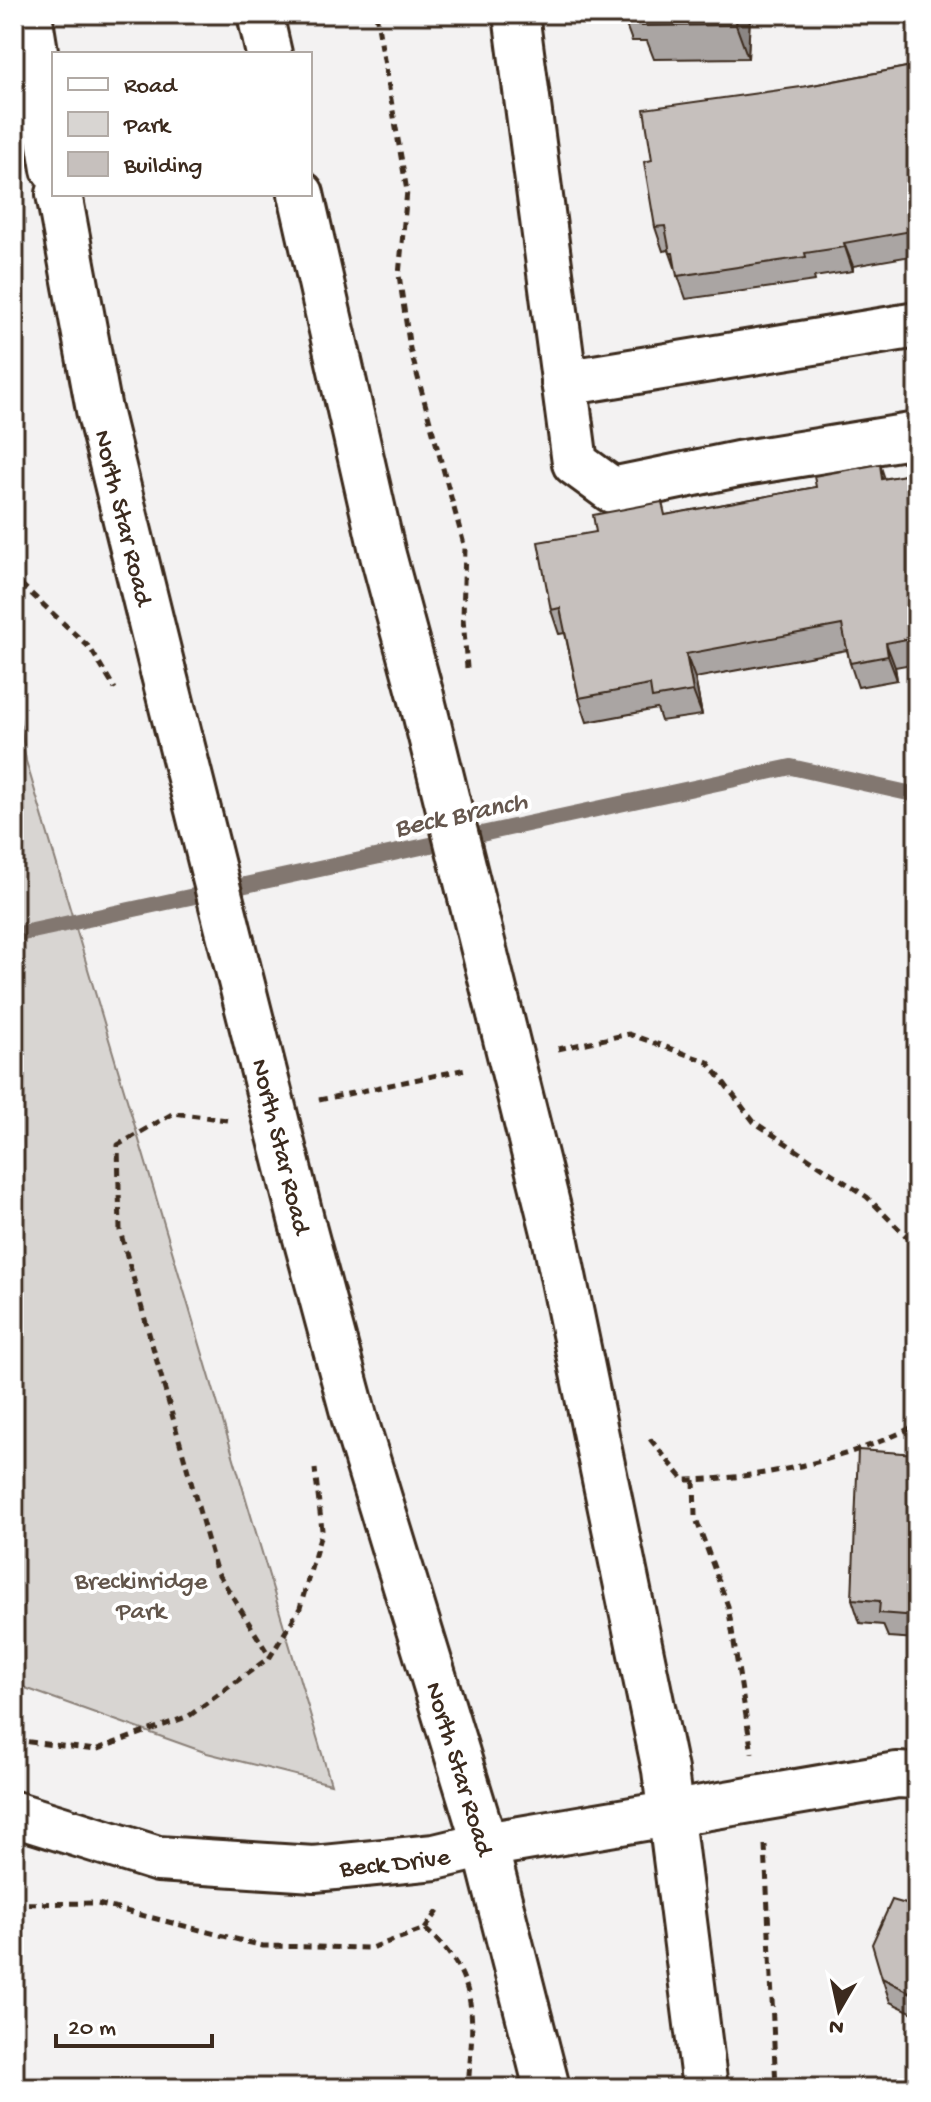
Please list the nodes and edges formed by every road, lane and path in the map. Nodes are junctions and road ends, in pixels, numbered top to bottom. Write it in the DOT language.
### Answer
graph roads {
  1 [pos="29,14"];
  2 [pos="260,14"];
  3 [pos="376,14"];
  4 [pos="516,14"];
  5 [pos="269,52"];
  6 [pos="52,157"];
  7 [pos="59,196"];
  8 [pos="301,196"];
  9 [pos="917,325"];
  10 [pos="564,383"];
  11 [pos="917,435"];
  12 [pos="14,572"];
  13 [pos="469,680"];
  14 [pos="117,692"];
  15 [pos="552,1050"];
  16 [pos="475,1067"];
  17 [pos="305,1103"];
  18 [pos="228,1120"];
  19 [pos="917,1247"];
  20 [pos="917,1425"];
  21 [pos="648,1426"];
  22 [pos="314,1454"];
  23 [pos="270,1657"];
  24 [pos="14,1740"];
  25 [pos="917,1776"];
  26 [pos="14,1814"];
  27 [pos="672,1814"];
  28 [pos="485,1845"];
  29 [pos="14,1904"];
  30 [pos="468,2088"];
  31 [pos="547,2088"];
  32 [pos="705,2088"];
  1 -- 6 [label="main road"];
  2 -- 5 [label="main road"];
  3 -- 13 [label="path"];
  4 -- 10 [label="main road"];
  7 -- 28 [label="main road, North Star Road, bridge"];
  8 -- 27 [label="main road, bridge"];
  9 -- 10 [label="main road"];
  10 -- 11 [label="main road"];
  12 -- 14 [label="path"];
  15 -- 19 [label="path"];
  16 -- 17 [label="path"];
  18 -- 23 [label="path"];
  20 -- 21 [label="path"];
  22 -- 23 [label="path"];
  23 -- 24 [label="path"];
  25 -- 27 [label="main road, Beck Drive"];
  26 -- 28 [label="main road, Beck Drive"];
  27 -- 28 [label="main road, Beck Drive"];
  27 -- 32 [label="main road"];
  28 -- 31 [label="main road, North Star Road"];
  29 -- 30 [label="path"];
}
